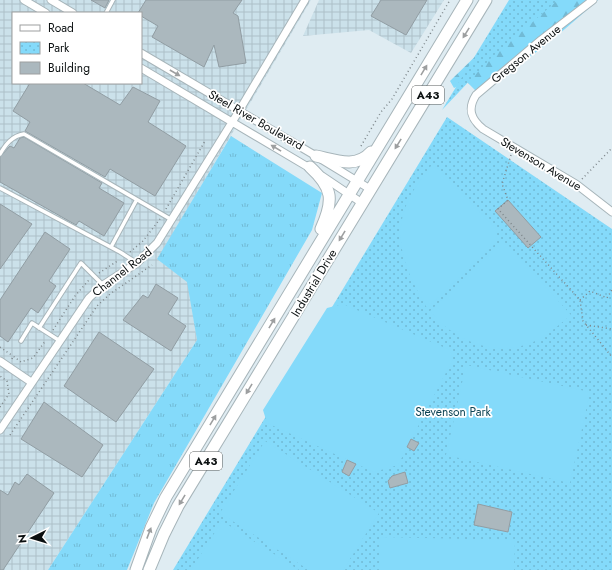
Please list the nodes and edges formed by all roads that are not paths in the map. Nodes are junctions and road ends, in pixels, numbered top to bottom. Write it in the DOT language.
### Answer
graph roads {
  1 [pos="24,0"];
  2 [pos="51,0"];
  3 [pos="113,0"];
  4 [pos="305,0"];
  5 [pos="467,0"];
  6 [pos="486,0"];
  7 [pos="593,0"];
  8 [pos="44,12"];
  9 [pos="71,12"];
  10 [pos="107,12"];
  11 [pos="142,54"];
  12 [pos="142,69"];
  13 [pos="239,111"];
  14 [pos="471,114"];
  15 [pos="233,122"];
  16 [pos="382,140"];
  17 [pos="0,154"];
  18 [pos="316,156"];
  19 [pos="310,167"];
  20 [pos="356,181"];
  21 [pos="0,188"];
  22 [pos="370,190"];
  23 [pos="348,194"];
  24 [pos="136,201"];
  25 [pos="362,203"];
  26 [pos="612,212"];
  27 [pos="172,220"];
  28 [pos="111,247"];
  29 [pos="137,263"];
  30 [pos="301,275"];
  31 [pos="102,285"];
  32 [pos="39,328"];
  33 [pos="60,340"];
  34 [pos="21,341"];
  35 [pos="0,361"];
  36 [pos="31,382"];
  37 [pos="0,430"];
  38 [pos="136,570"];
  39 [pos="149,570"];
  1 -- 8 [label="street"];
  2 -- 9 [label="street"];
  3 -- 10 [label="lane"];
  4 -- 13 [label="street, Channel Road"];
  16 -- 5 [label="highway, Industrial Drive / A43, one-way"];
  6 -- 22 [label="highway, Industrial Drive / A43, one-way"];
  7 -- 14 [label="street, Gregson Avenue"];
  11 -- 13 [label="street, Steel River Boulevard, one-way"];
  12 -- 15 [label="street, Steel River Boulevard"];
  13 -- 15 [label="street, Channel Road"];
  13 -- 18 [label="street, Steel River Boulevard"];
  14 -- 26 [label="street, Stevenson Avenue"];
  19 -- 15 [label="street, Steel River Boulevard, one-way"];
  15 -- 27 [label="street, Channel Road"];
  16 -- 18 [label="highway"];
  16 -- 20 [label="highway, Industrial Drive / A43"];
  17 -- 24 [label="lane"];
  18 -- 20 [label="street, Steel River Boulevard"];
  19 -- 23 [label="street, Steel River Boulevard"];
  19 -- 30 [label="highway"];
  20 -- 22 [label="street, Steel River Boulevard"];
  20 -- 23 [label="highway, Industrial Drive / A43"];
  21 -- 28 [label="lane"];
  22 -- 25 [label="highway, Industrial Drive / A43"];
  23 -- 25 [label="street, Steel River Boulevard"];
  23 -- 30 [label="highway, Industrial Drive / A43"];
  24 -- 27 [label="lane"];
  24 -- 28 [label="lane"];
  25 -- 39 [label="highway, Industrial Drive / A43, one-way"];
  27 -- 29 [label="street, Channel Road"];
  28 -- 29 [label="lane"];
  29 -- 31 [label="street, Channel Road"];
  38 -- 30 [label="highway, Industrial Drive / A43, one-way"];
  31 -- 32 [label="lane"];
  31 -- 33 [label="street, Channel Road"];
  32 -- 33 [label="lane"];
  32 -- 34 [label="lane"];
  33 -- 36 [label="street, Channel Road"];
  35 -- 36 [label="street"];
  36 -- 37 [label="street, Channel Road"];
}
